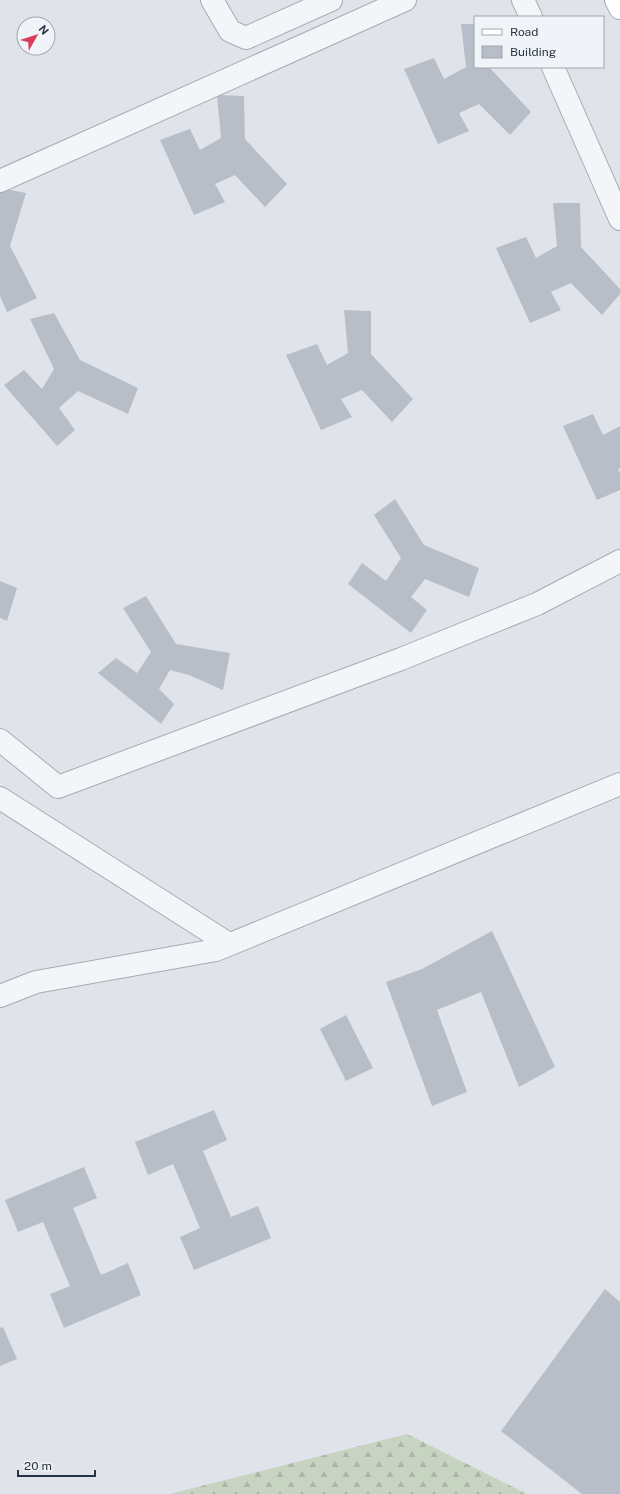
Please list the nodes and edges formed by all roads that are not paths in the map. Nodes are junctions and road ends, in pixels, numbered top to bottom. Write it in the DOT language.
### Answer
graph roads {
  1 [pos="212,0"];
  2 [pos="331,0"];
  3 [pos="405,0"];
  4 [pos="523,0"];
  5 [pos="616,0"];
  6 [pos="620,8"];
  7 [pos="531,16"];
  8 [pos="553,68"];
  9 [pos="0,181"];
  10 [pos="620,219"];
  11 [pos="620,561"];
  12 [pos="0,740"];
  13 [pos="620,784"];
  14 [pos="0,798"];
  15 [pos="229,944"];
  16 [pos="0,996"];
  1 -- 2 [label="street"];
  3 -- 9 [label="street"];
  4 -- 7 [label="street"];
  5 -- 6 [label="main road"];
  8 -- 10 [label="street"];
  11 -- 12 [label="street"];
  13 -- 15 [label="street"];
  14 -- 15 [label="street"];
  15 -- 16 [label="street"];
}
